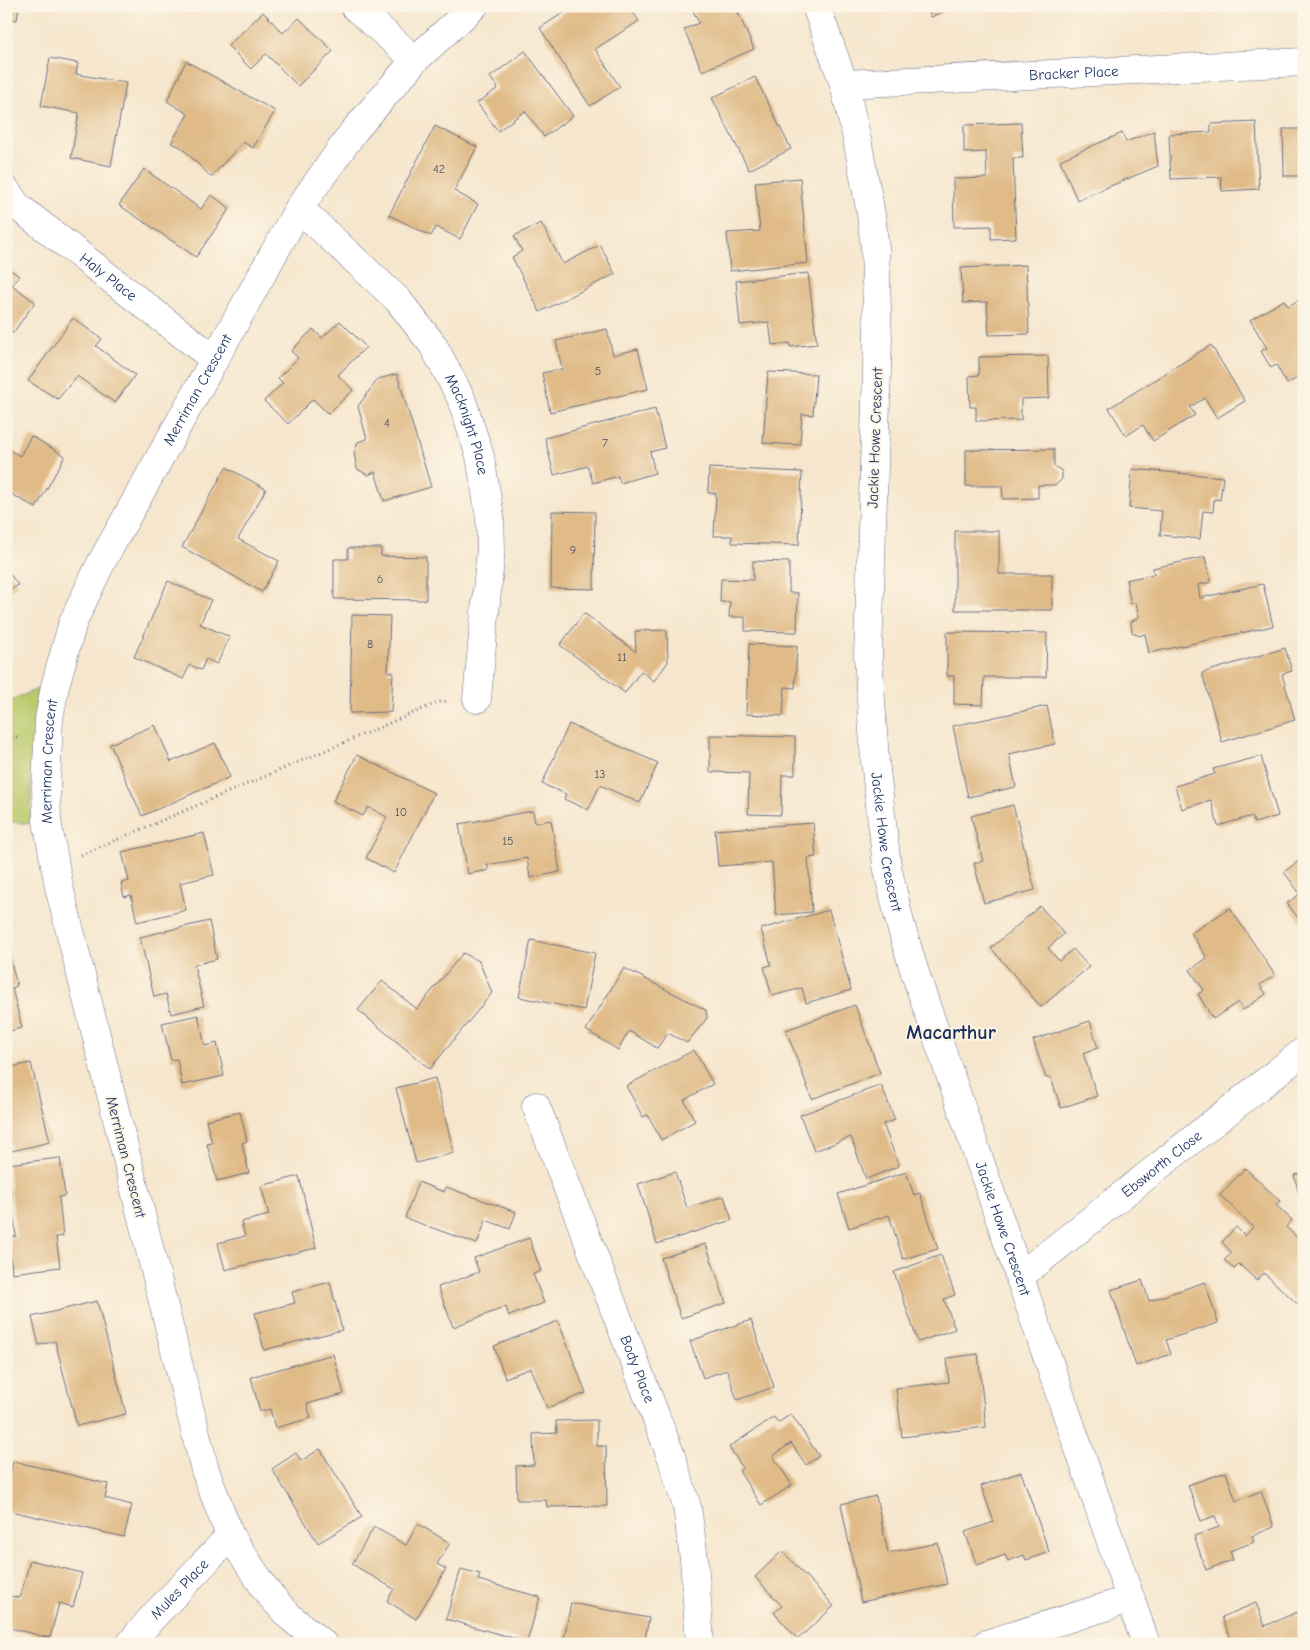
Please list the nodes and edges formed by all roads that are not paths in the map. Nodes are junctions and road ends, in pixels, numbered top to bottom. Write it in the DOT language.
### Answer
graph roads {
  1 [pos="354,6"];
  2 [pos="474,6"];
  3 [pos="816,6"];
  4 [pos="415,60"];
  5 [pos="1304,62"];
  6 [pos="844,84"];
  7 [pos="6,190"];
  8 [pos="299,208"];
  9 [pos="214,359"];
  10 [pos="477,700"];
  11 [pos="1304,1051"];
  12 [pos="536,1106"];
  13 [pos="1019,1277"];
  14 [pos="230,1536"];
  15 [pos="1131,1599"];
  16 [pos="130,1644"];
  17 [pos="323,1644"];
  18 [pos="700,1644"];
  19 [pos="986,1644"];
  20 [pos="1146,1644"];
  1 -- 4 [label="street"];
  2 -- 4 [label="street, Merriman Crescent"];
  3 -- 6 [label="street, Jackie Howe Crescent"];
  4 -- 8 [label="street, Merriman Crescent"];
  5 -- 6 [label="street, Bracker Place"];
  6 -- 13 [label="street, Jackie Howe Crescent"];
  7 -- 9 [label="street, Haly Place"];
  8 -- 9 [label="street, Merriman Crescent"];
  8 -- 10 [label="street, Macknight Place"];
  9 -- 14 [label="street, Merriman Crescent"];
  11 -- 13 [label="street, Ebsworth Close"];
  12 -- 18 [label="street, Body Place"];
  13 -- 15 [label="street, Jackie Howe Crescent"];
  14 -- 16 [label="street, Mules Place"];
  14 -- 17 [label="street, Merriman Crescent"];
  15 -- 19 [label="street"];
  15 -- 20 [label="street, Jackie Howe Crescent"];
}
